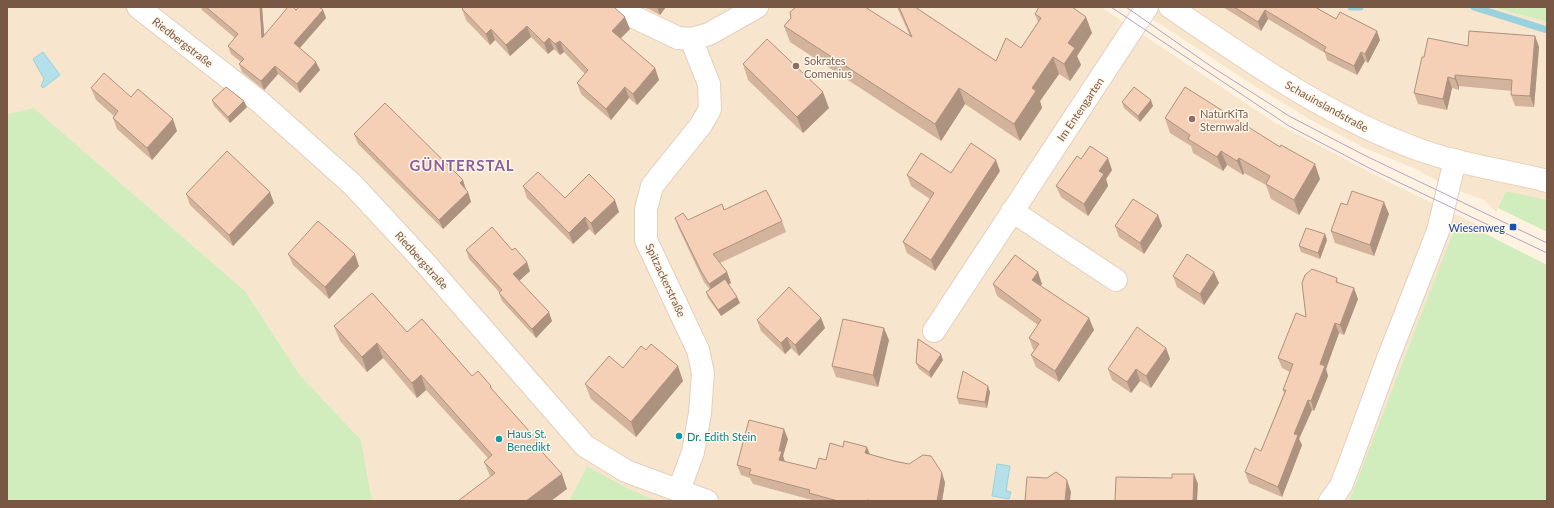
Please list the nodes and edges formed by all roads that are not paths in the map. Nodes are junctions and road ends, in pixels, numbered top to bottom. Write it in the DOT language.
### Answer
graph roads {
  1 [pos="138,7"];
  2 [pos="624,7"];
  3 [pos="757,7"];
  4 [pos="1147,7"];
  5 [pos="1170,7"];
  6 [pos="692,39"];
  7 [pos="1455,160"];
  8 [pos="1547,181"];
  9 [pos="1012,211"];
  10 [pos="1116,280"];
  11 [pos="934,331"];
  12 [pos="679,490"];
  13 [pos="707,501"];
  14 [pos="1330,501"];
  1 -- 12 [label="street, Riedbergstraße"];
  2 -- 6 [label="street"];
  3 -- 6 [label="street"];
  4 -- 9 [label="street, Im Entengarten"];
  5 -- 7 [label="street, Schauinslandstraße"];
  6 -- 12 [label="street, Spitzackerstraße"];
  7 -- 8 [label="street, Schauinslandstraße"];
  7 -- 14 [label="street"];
  9 -- 10 [label="street"];
  9 -- 11 [label="street, Im Entengarten"];
  12 -- 13 [label="street, Riedbergstraße"];
}
